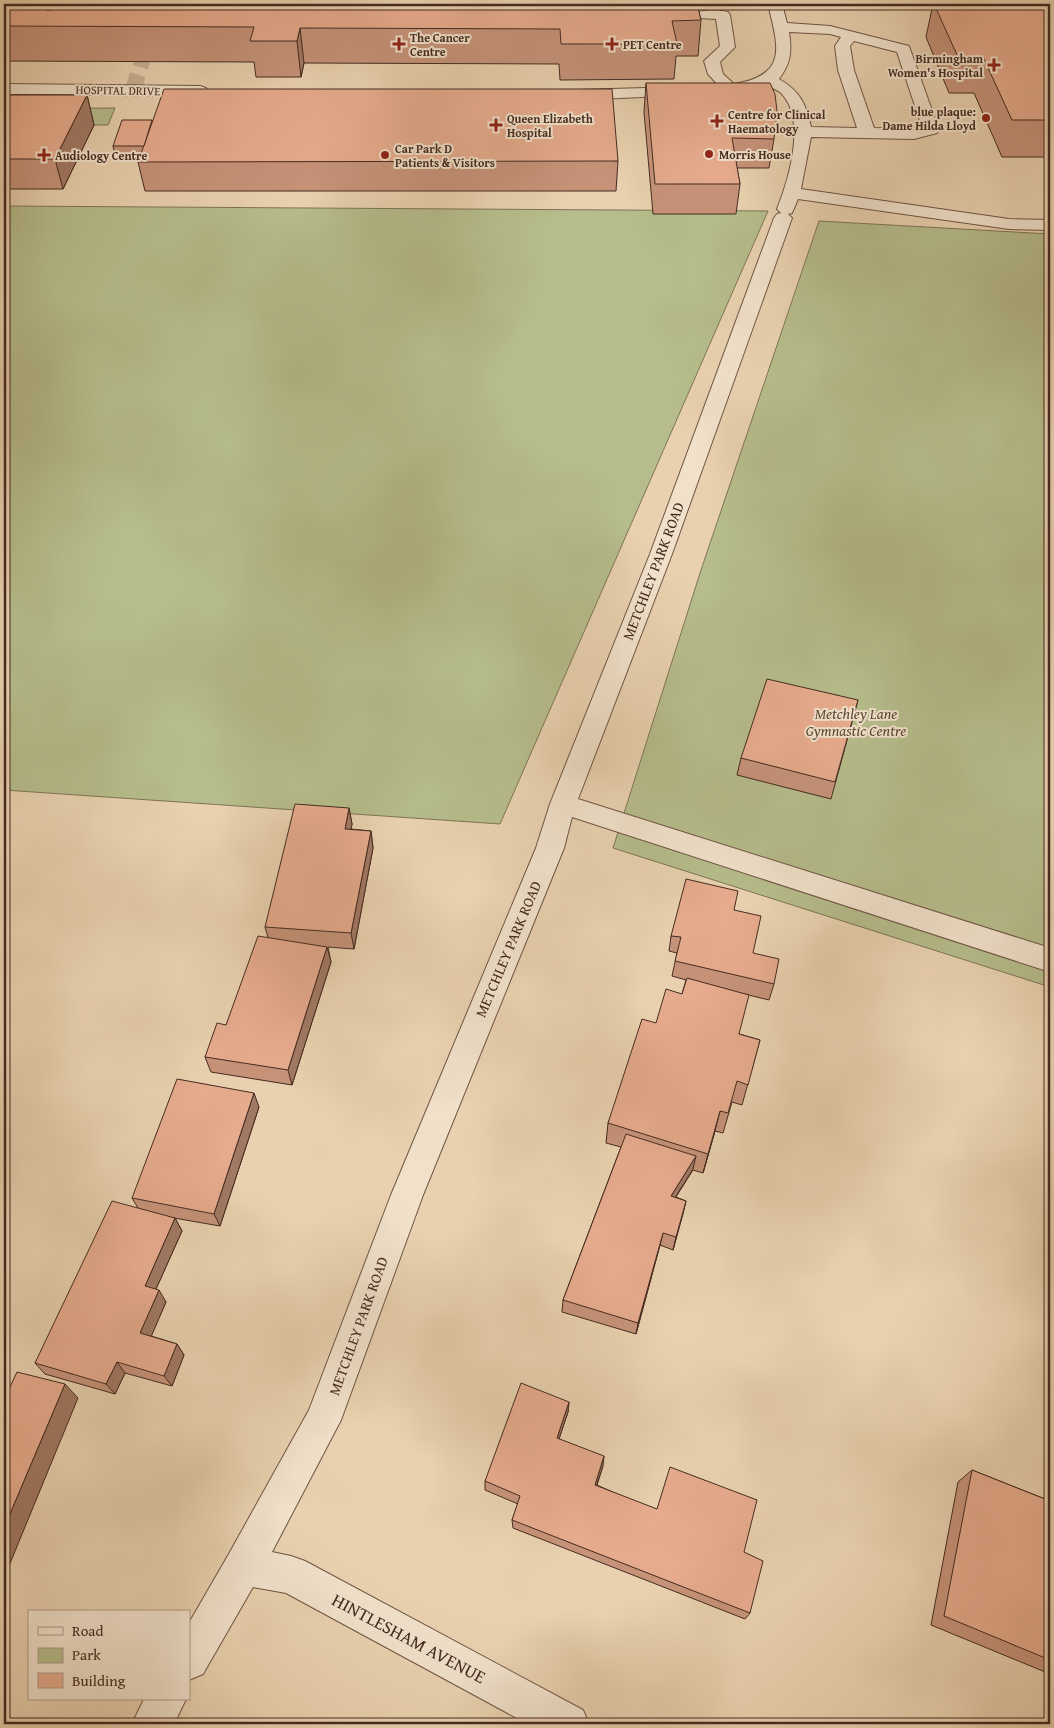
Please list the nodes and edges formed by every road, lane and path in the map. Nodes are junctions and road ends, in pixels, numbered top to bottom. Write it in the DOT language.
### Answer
graph roads {
  1 [pos="775,4"];
  2 [pos="703,14"];
  3 [pos="780,27"];
  4 [pos="850,35"];
  5 [pos="770,80"];
  6 [pos="4,89"];
  7 [pos="732,89"];
  8 [pos="162,90"];
  9 [pos="211,91"];
  10 [pos="561,100"];
  11 [pos="157,106"];
  12 [pos="804,132"];
  13 [pos="867,133"];
  14 [pos="787,207"];
  15 [pos="1050,225"];
  16 [pos="563,804"];
  17 [pos="1050,960"];
  18 [pos="244,1566"];
  19 [pos="190,1658"];
  20 [pos="165,1700"];
  21 [pos="152,1724"];
  22 [pos="569,1724"];
  1 -- 3 [label="street"];
  2 -- 7 [label="street"];
  3 -- 4 [label="street"];
  3 -- 5 [label="street"];
  4 -- 13 [label="street"];
  4 -- 13 [label="street"];
  5 -- 7 [label="street"];
  5 -- 12 [label="street, METCHLEY PARK ROAD"];
  6 -- 8 [label="street, HOSPITAL DRIVE"];
  7 -- 10 [label="street"];
  8 -- 9 [label="street, HOSPITAL DRIVE"];
  8 -- 11 [label="street"];
  12 -- 13 [label="street"];
  12 -- 14 [label="street, METCHLEY PARK ROAD"];
  14 -- 15 [label="street"];
  14 -- 16 [label="street, METCHLEY PARK ROAD"];
  16 -- 17 [label="street"];
  16 -- 18 [label="street, METCHLEY PARK ROAD"];
  18 -- 19 [label="street, METCHLEY PARK ROAD"];
  18 -- 22 [label="street, HINTLESHAM AVENUE"];
  20 -- 21 [label="street"];
}
